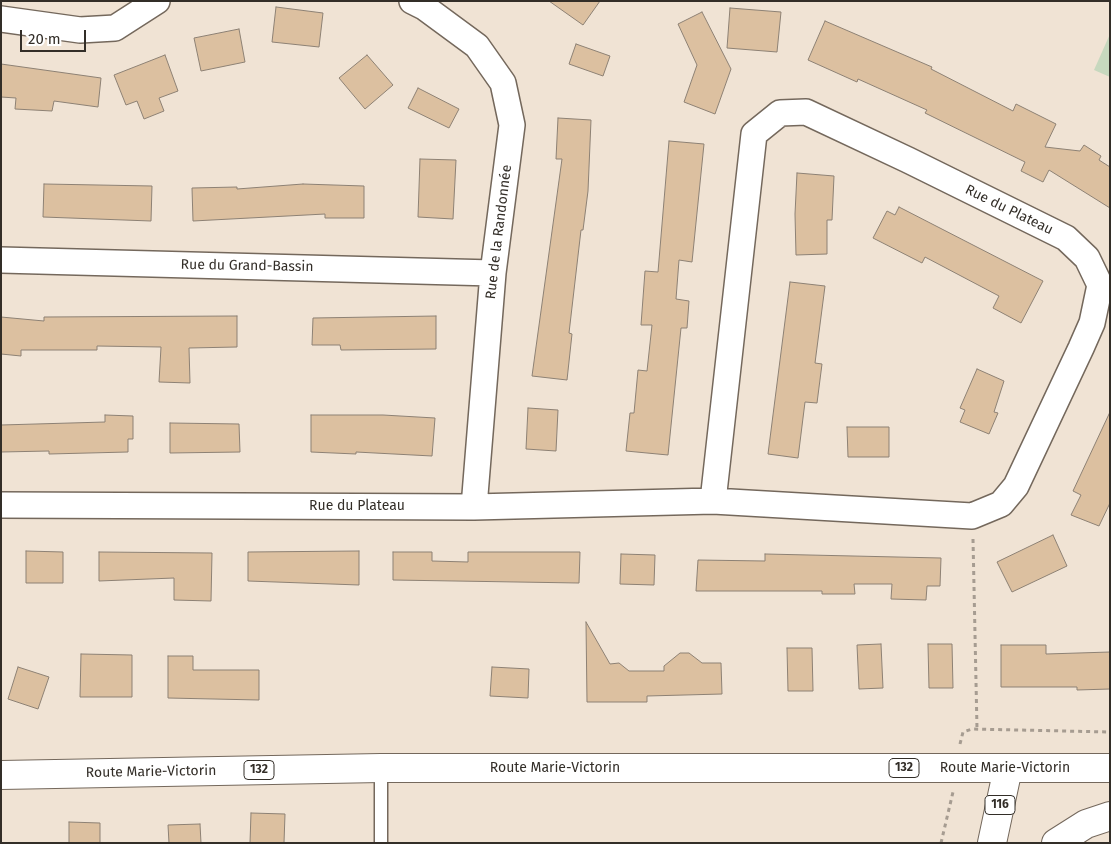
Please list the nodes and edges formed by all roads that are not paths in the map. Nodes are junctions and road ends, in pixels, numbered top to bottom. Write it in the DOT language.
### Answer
graph roads {
  1 [pos="157,1"];
  2 [pos="412,1"];
  3 [pos="1,20"];
  4 [pos="1,260"];
  5 [pos="493,273"];
  6 [pos="713,501"];
  7 [pos="1,505"];
  8 [pos="474,507"];
  9 [pos="381,768"];
  10 [pos="1008,768"];
  11 [pos="1110,768"];
  12 [pos="1,775"];
  13 [pos="1110,816"];
  14 [pos="381,843"];
  15 [pos="992,843"];
  16 [pos="1056,843"];
  1 -- 3 [label="street"];
  2 -- 5 [label="street, Rue de la Randonnée"];
  4 -- 5 [label="street, Rue du Grand-Bassin"];
  5 -- 8 [label="street, Rue de la Randonnée"];
  6 -- 6 [label="street, Rue du Plateau"];
  6 -- 8 [label="street, Rue du Plateau"];
  7 -- 8 [label="street, Rue du Plateau"];
  9 -- 10 [label="main road, Route Marie-Victorin / 132"];
  9 -- 12 [label="main road, Route Marie-Victorin / 132"];
  9 -- 14 [label="lane"];
  10 -- 11 [label="main road, Route Marie-Victorin / 132"];
  10 -- 15 [label="main road, 116"];
  13 -- 16 [label="main road"];
}
